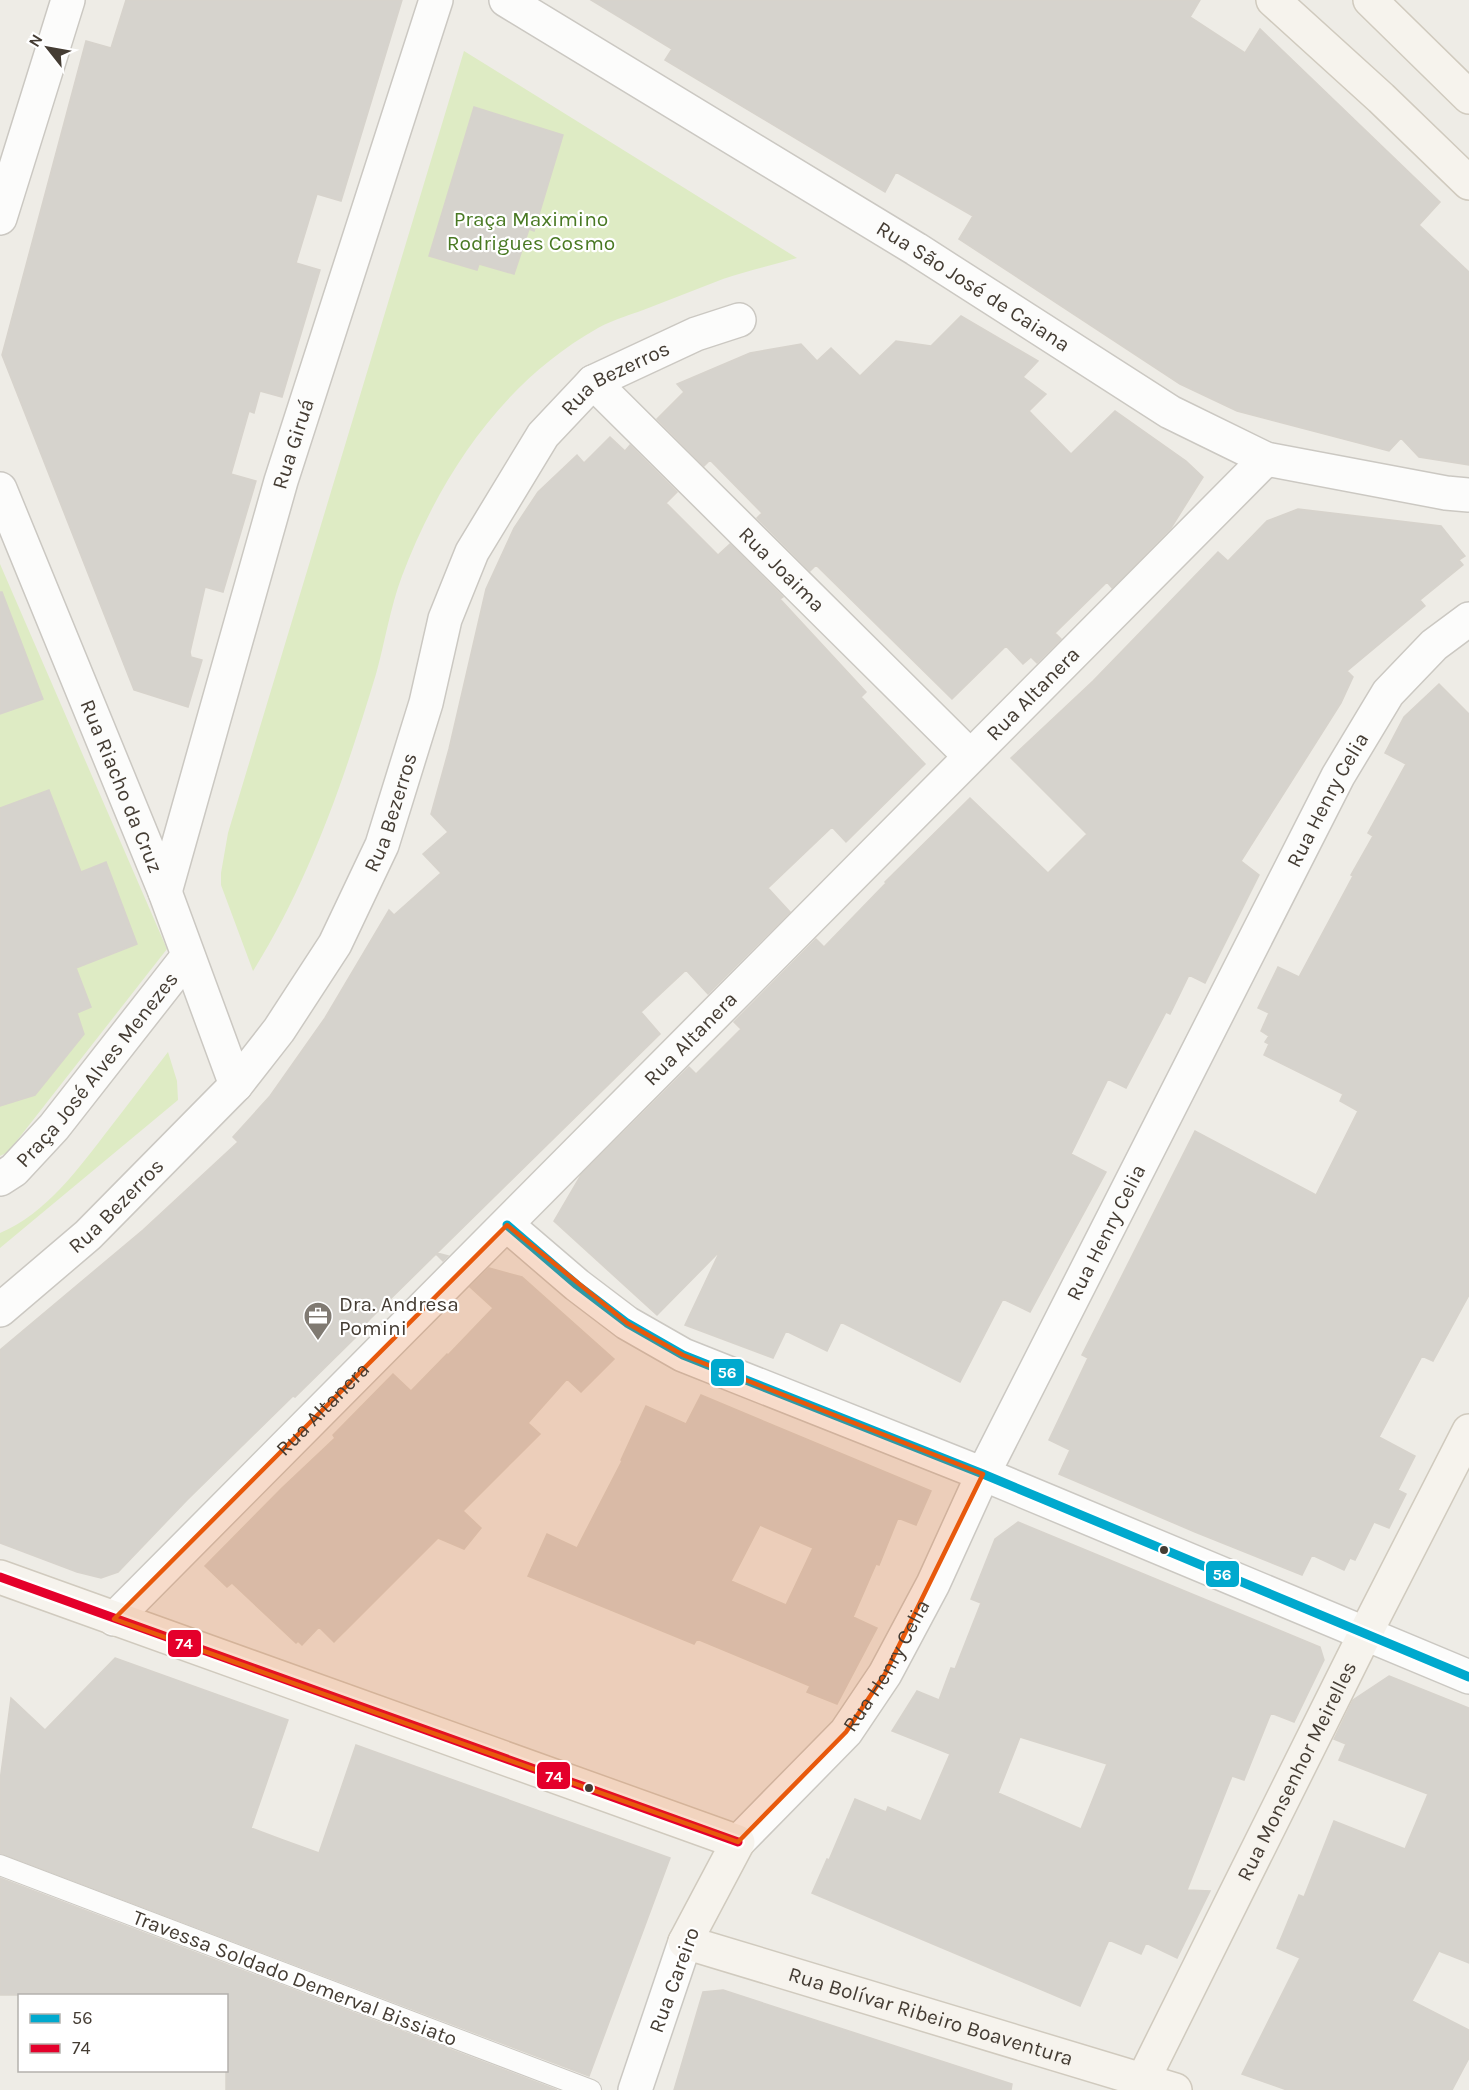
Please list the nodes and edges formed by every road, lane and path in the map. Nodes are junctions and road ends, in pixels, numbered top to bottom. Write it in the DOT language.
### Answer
graph roads {
  1 [pos="68,0"];
  2 [pos="436,0"];
  3 [pos="506,0"];
  4 [pos="1273,0"];
  5 [pos="1370,0"];
  6 [pos="1469,97"];
  7 [pos="1469,183"];
  8 [pos="0,218"];
  9 [pos="738,320"];
  10 [pos="593,382"];
  11 [pos="1266,459"];
  12 [pos="0,489"];
  13 [pos="1469,495"];
  14 [pos="1469,619"];
  15 [pos="970,756"];
  16 [pos="165,892"];
  17 [pos="188,956"];
  18 [pos="236,1085"];
  19 [pos="0,1179"];
  20 [pos="507,1225"];
  21 [pos="0,1310"];
  22 [pos="1469,1431"];
  23 [pos="983,1474"];
  24 [pos="0,1577"];
  25 [pos="114,1619"];
  26 [pos="1365,1634"];
  27 [pos="1469,1677"];
  28 [pos="738,1842"];
  29 [pos="0,1865"];
  30 [pos="685,1942"];
  31 [pos="1143,2080"];
  32 [pos="591,2090"];
  33 [pos="635,2090"];
  34 [pos="1175,2090"];
  1 -- 8 [label="street"];
  2 -- 16 [label="street, Rua Giruá"];
  3 -- 11 [label="street, Rua São José de Caiana"];
  4 -- 7 [label="main road"];
  5 -- 6 [label="main road"];
  9 -- 10 [label="street, Rua Bezerros"];
  10 -- 15 [label="street, Rua Joaima"];
  10 -- 18 [label="street, Rua Bezerros"];
  11 -- 13 [label="street, Rua São José de Caiana"];
  11 -- 15 [label="street, Rua Altanera"];
  12 -- 16 [label="street, Rua Riacho da Cruz"];
  14 -- 23 [label="street, Rua Henry Celia"];
  15 -- 20 [label="street, Rua Altanera"];
  16 -- 17 [label="street, Rua Riacho da Cruz"];
  17 -- 18 [label="street, Rua Riacho da Cruz"];
  17 -- 19 [label="street, Praça José Alves Menezes"];
  18 -- 21 [label="street, Rua Bezerros"];
  20 -- 23 [label="street"];
  20 -- 25 [label="street, Rua Altanera"];
  22 -- 26 [label="main road, Rua Monsenhor Meirelles"];
  23 -- 26 [label="street"];
  23 -- 28 [label="street, Rua Henry Celia"];
  24 -- 25 [label="main road"];
  25 -- 28 [label="main road"];
  26 -- 27 [label="street"];
  26 -- 31 [label="main road, Rua Monsenhor Meirelles"];
  28 -- 30 [label="main road, Rua Careiro"];
  29 -- 32 [label="lane, Travessa Soldado Demerval Bissiato"];
  30 -- 31 [label="main road, Rua Bolívar Ribeiro Boaventura"];
  30 -- 33 [label="street, Rua Careiro"];
  31 -- 34 [label="main road, Rua Bolívar Ribeiro Boaventura"];
}
